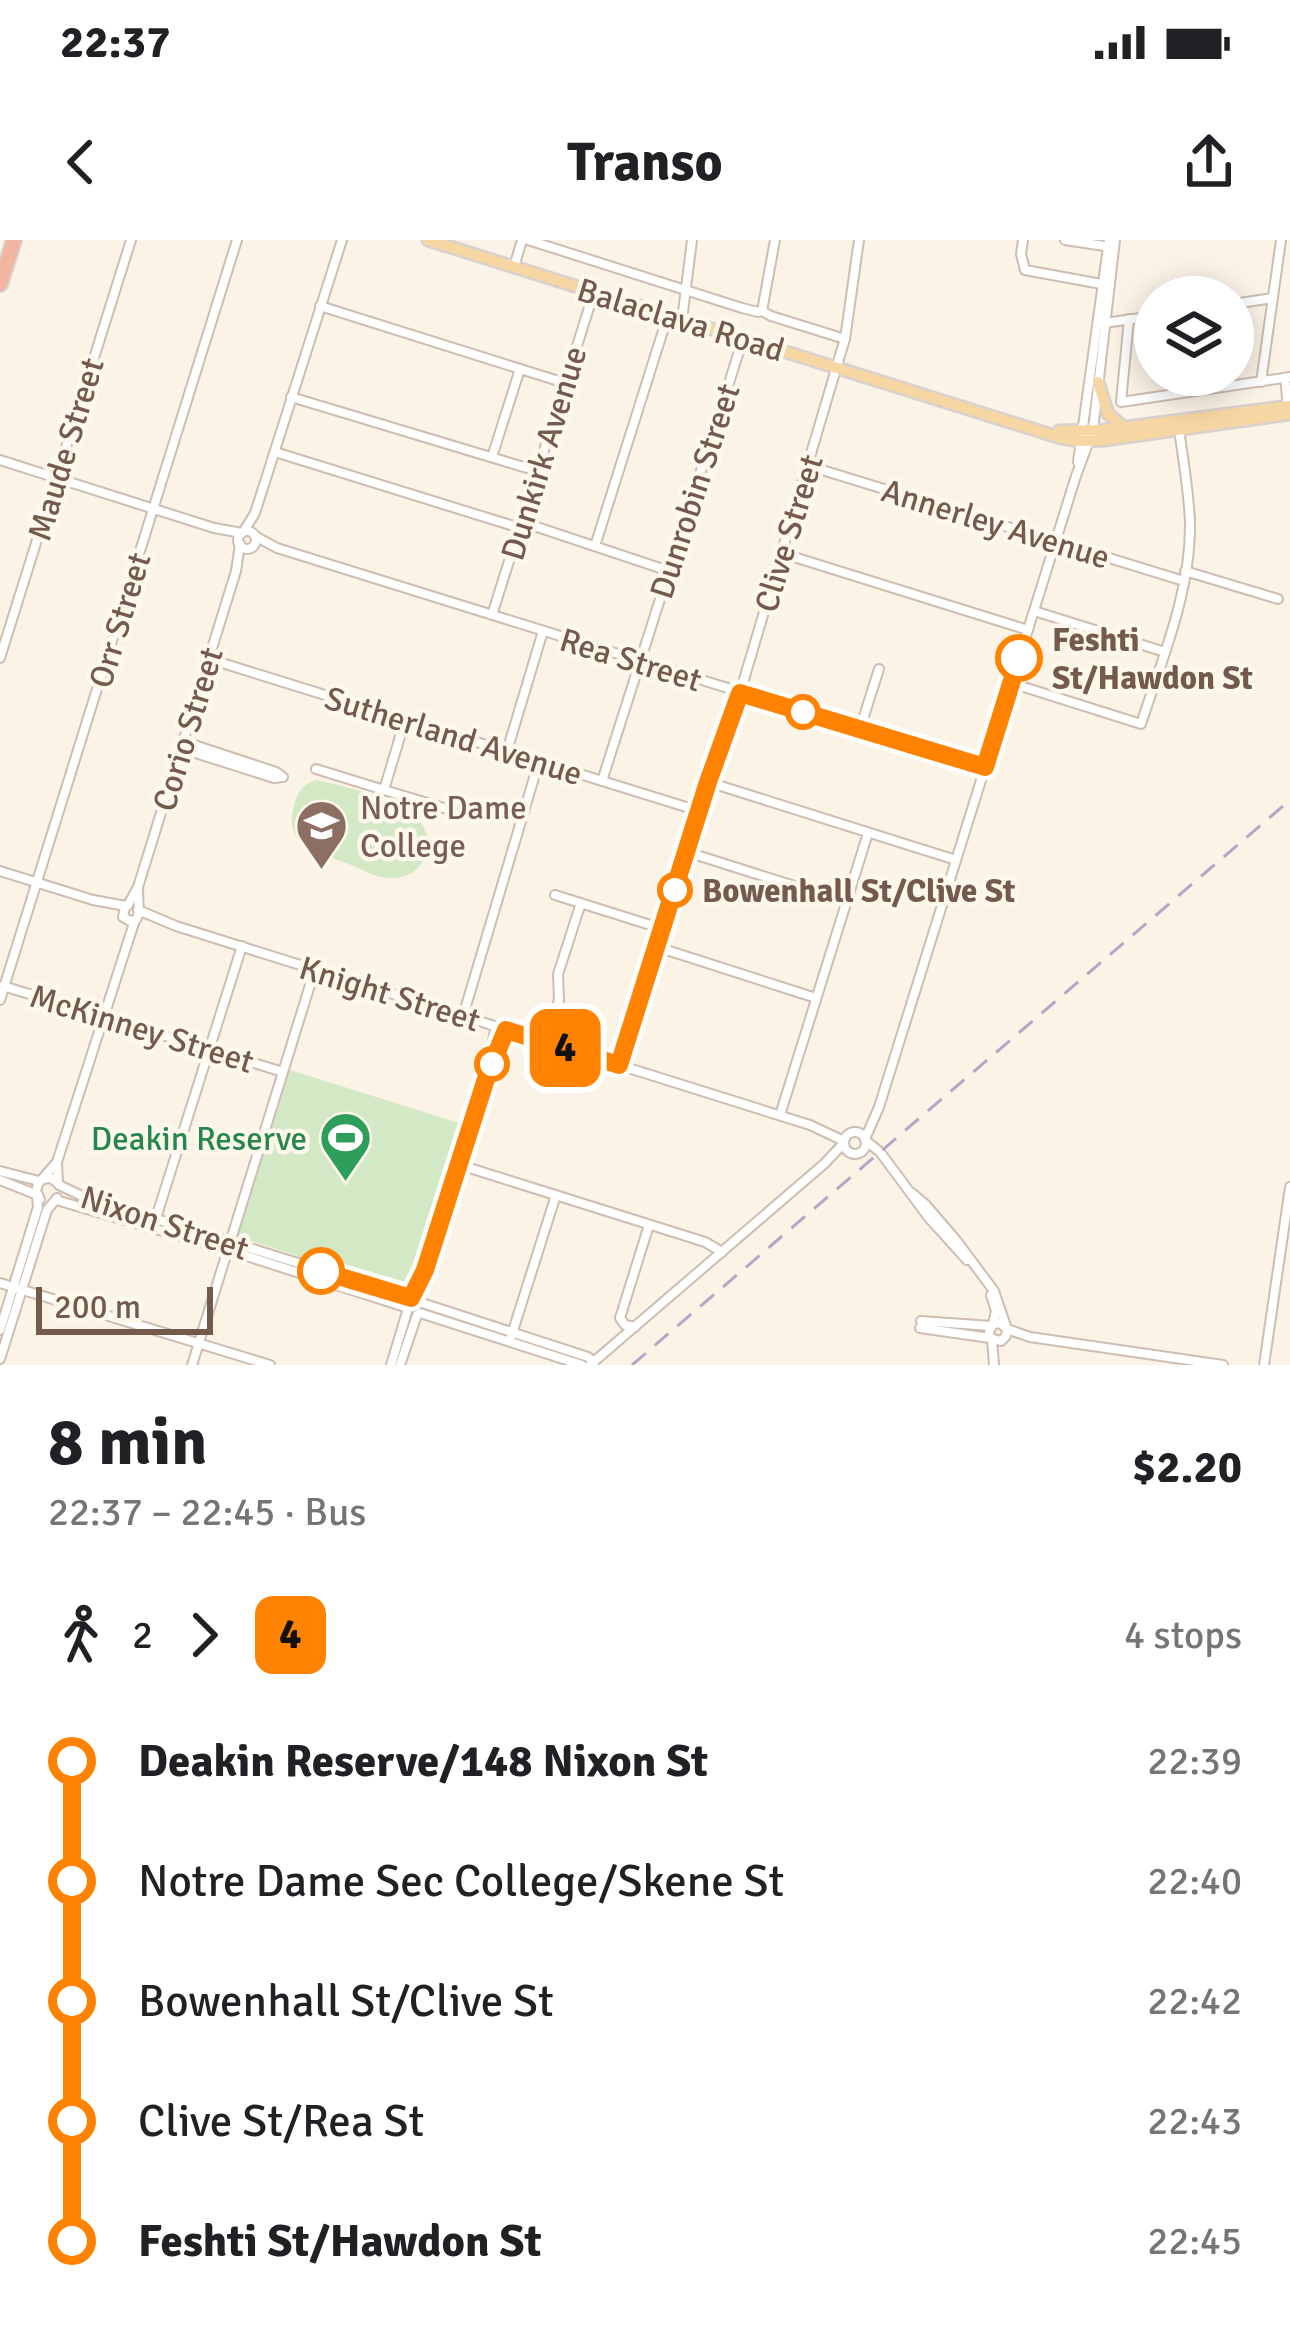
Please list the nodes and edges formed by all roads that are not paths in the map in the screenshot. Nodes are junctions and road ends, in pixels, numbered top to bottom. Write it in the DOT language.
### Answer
graph roads {
  1 [pos="4,240"];
  2 [pos="14,240"];
  3 [pos="131,240"];
  4 [pos="237,240"];
  5 [pos="428,240"];
  6 [pos="525,240"];
  7 [pos="692,240"];
  8 [pos="775,240"];
  9 [pos="859,240"];
  10 [pos="1024,240"];
  11 [pos="1065,240"];
  12 [pos="1280,240"];
  13 [pos="339,242"];
  14 [pos="1111,244"];
  15 [pos="0,254"];
  16 [pos="514,267"];
  17 [pos="0,284"];
  18 [pos="1106,284"];
  19 [pos="686,291"];
  20 [pos="594,292"];
  21 [pos="1273,298"];
  22 [pos="1254,301"];
  23 [pos="320,306"];
  24 [pos="762,310"];
  25 [pos="668,315"];
  26 [pos="1134,319"];
  27 [pos="682,320"];
  28 [pos="1129,320"];
  29 [pos="1104,323"];
  30 [pos="743,339"];
  31 [pos="845,340"];
  32 [pos="520,369"];
  33 [pos="839,369"];
  34 [pos="1287,378"];
  35 [pos="1098,382"];
  36 [pos="1261,382"];
  37 [pos="565,383"];
  38 [pos="291,397"];
  39 [pos="1289,410"];
  40 [pos="1125,428"];
  41 [pos="1179,429"];
  42 [pos="1087,436"];
  43 [pos="274,452"];
  44 [pos="492,457"];
  45 [pos="0,460"];
  46 [pos="808,466"];
  47 [pos="538,471"];
  48 [pos="56,478"];
  49 [pos="153,509"];
  50 [pos="521,525"];
  51 [pos="247,539"];
  52 [pos="1056,542"];
  53 [pos="595,547"];
  54 [pos="781,553"];
  55 [pos="669,571"];
  56 [pos="1185,576"];
  57 [pos="1278,599"];
  58 [pos="1034,611"];
  59 [pos="492,615"];
  60 [pos="1028,630"];
  61 [pos="543,631"];
  62 [pos="1165,652"];
  63 [pos="0,658"];
  64 [pos="209,659"];
  65 [pos="640,662"];
  66 [pos="879,669"];
  67 [pos="1011,683"];
  68 [pos="737,692"];
  69 [pos="405,720"];
  70 [pos="860,729"];
  71 [pos="182,746"];
  72 [pos="507,751"];
  73 [pos="539,761"];
  74 [pos="985,767"];
  75 [pos="316,769"];
  76 [pos="602,781"];
  77 [pos="708,782"];
  78 [pos="384,790"];
  79 [pos="454,811"];
  80 [pos="699,811"];
  81 [pos="868,833"];
  82 [pos="686,852"];
  83 [pos="956,860"];
  84 [pos="0,871"];
  85 [pos="37,883"];
  86 [pos="804,889"];
  87 [pos="555,895"];
  88 [pos="580,903"];
  89 [pos="131,913"];
  90 [pos="663,929"];
  91 [pos="242,946"];
  92 [pos="657,946"];
  93 [pos="315,969"];
  94 [pos="2,986"];
  95 [pos="816,998"];
  96 [pos="0,1000"];
  97 [pos="463,1016"];
  98 [pos="102,1017"];
  99 [pos="501,1028"];
  100 [pos="545,1042"];
  101 [pos="209,1049"];
  102 [pos="621,1065"];
  103 [pos="283,1072"];
  104 [pos="879,1107"];
  105 [pos="780,1115"];
  106 [pos="848,1137"];
  107 [pos="862,1146"];
  108 [pos="57,1162"];
  109 [pos="824,1164"];
  110 [pos="460,1166"];
  111 [pos="0,1171"];
  112 [pos="0,1180"];
  113 [pos="42,1180"];
  114 [pos="58,1184"];
  115 [pos="1290,1187"];
  116 [pos="37,1195"];
  117 [pos="556,1196"];
  118 [pos="55,1201"];
  119 [pos="154,1224"];
  120 [pos="649,1225"];
  121 [pos="229,1246"];
  122 [pos="722,1252"];
  123 [pos="987,1282"];
  124 [pos="0,1283"];
  125 [pos="18,1288"];
  126 [pos="414,1306"];
  127 [pos="992,1325"];
  128 [pos="635,1327"];
  129 [pos="0,1330"];
  130 [pos="1000,1336"];
  131 [pos="511,1337"];
  132 [pos="199,1343"];
  133 [pos="0,1359"];
  134 [pos="589,1364"];
  135 [pos="192,1365"];
  136 [pos="270,1365"];
  137 [pos="391,1365"];
  138 [pos="400,1365"];
  139 [pos="1222,1365"];
  140 [pos="1264,1365"];
  1 -- 15 [label="highway"];
  2 -- 17 [label="highway"];
  3 -- 48 [label="street, Maude Street"];
  4 -- 49 [label="street, Orr Street"];
  5 -- 16 [label="main road, Balaclava Road"];
  6 -- 16 [label="street"];
  6 -- 19 [label="street, Balaclava Road"];
  7 -- 19 [label="street"];
  8 -- 24 [label="street"];
  9 -- 31 [label="street, Clive Street"];
  10 -- 18 [label="street"];
  11 -- 14 [label="street"];
  12 -- 21 [label="street"];
  13 -- 23 [label="street, Corio Street"];
  14 -- 18 [label="street"];
  16 -- 20 [label="main road, Balaclava Road"];
  18 -- 29 [label="street"];
  18 -- 42 [label="street"];
  19 -- 24 [label="street, Balaclava Road"];
  19 -- 27 [label="street"];
  20 -- 25 [label="main road, Balaclava Road"];
  20 -- 37 [label="street, Dunkirk Avenue"];
  21 -- 22 [label="street"];
  21 -- 36 [label="street"];
  23 -- 32 [label="street"];
  23 -- 38 [label="street, Corio Street"];
  24 -- 31 [label="street, Balaclava Road"];
  25 -- 27 [label="main road, Balaclava Road"];
  25 -- 53 [label="street"];
  26 -- 28 [label="street"];
  27 -- 30 [label="main road, Balaclava Road"];
  28 -- 29 [label="street"];
  28 -- 36 [label="street"];
  29 -- 35 [label="street"];
  30 -- 33 [label="main road, Balaclava Road"];
  30 -- 55 [label="street, Dunrobin Street"];
  31 -- 33 [label="street, Clive Street"];
  32 -- 37 [label="street"];
  32 -- 44 [label="street"];
  33 -- 42 [label="main road, Balaclava Road"];
  33 -- 46 [label="street, Clive Street"];
  34 -- 36 [label="street"];
  34 -- 39 [label="street"];
  35 -- 40 [label="main road"];
  35 -- 42 [label="street"];
  37 -- 47 [label="street, Dunkirk Avenue"];
  38 -- 43 [label="street, Corio Street"];
  38 -- 44 [label="street"];
  39 -- 40 [label="main road"];
  39 -- 41 [label="main road"];
  40 -- 42 [label="main road"];
  41 -- 42 [label="main road"];
  41 -- 56 [label="street"];
  42 -- 52 [label="street"];
  43 -- 50 [label="street"];
  43 -- 51 [label="street, Corio Street"];
  44 -- 47 [label="street"];
  45 -- 48 [label="street, Rea Street"];
  46 -- 52 [label="street, Annerley Avenue"];
  46 -- 54 [label="street, Clive Street"];
  47 -- 50 [label="street, Dunkirk Avenue"];
  48 -- 49 [label="street, Rea Street"];
  48 -- 63 [label="street, Maude Street"];
  49 -- 51 [label="street, Rea Street"];
  49 -- 85 [label="street, Orr Street"];
  50 -- 53 [label="street"];
  50 -- 59 [label="street, Dunkirk Avenue"];
  51 -- 59 [label="street, Rea Street"];
  51 -- 64 [label="street, Corio Street"];
  52 -- 56 [label="street, Annerley Avenue"];
  52 -- 58 [label="street"];
  53 -- 55 [label="street"];
  54 -- 60 [label="street"];
  54 -- 68 [label="street, Clive Street"];
  55 -- 65 [label="street, Dunrobin Street"];
  56 -- 57 [label="street, Annerley Avenue"];
  56 -- 62 [label="street"];
  58 -- 60 [label="street"];
  58 -- 62 [label="street"];
  59 -- 61 [label="street, Rea Street"];
  60 -- 67 [label="street"];
  61 -- 65 [label="street, Rea Street"];
  61 -- 72 [label="street"];
  62 -- 67 [label="street"];
  64 -- 69 [label="street, Sutherland Avenue"];
  64 -- 71 [label="street, Corio Street"];
  65 -- 68 [label="street, Rea Street"];
  65 -- 76 [label="street, Dunrobin Street"];
  66 -- 70 [label="street"];
  67 -- 74 [label="street"];
  68 -- 70 [label="street, Rea Street"];
  68 -- 77 [label="street, Clive Street"];
  69 -- 72 [label="street, Sutherland Avenue"];
  69 -- 78 [label="street"];
  70 -- 74 [label="street, Rea Street"];
  71 -- 71 [label="street"];
  71 -- 89 [label="street, Corio Street"];
  72 -- 73 [label="street, Sutherland Avenue"];
  73 -- 76 [label="street, Sutherland Avenue"];
  73 -- 97 [label="street"];
  74 -- 83 [label="street"];
  75 -- 78 [label="street"];
  76 -- 80 [label="street, Sutherland Avenue"];
  77 -- 80 [label="street, Clive Street"];
  77 -- 81 [label="street"];
  78 -- 79 [label="street"];
  80 -- 82 [label="street, Clive Street"];
  81 -- 83 [label="street"];
  81 -- 95 [label="street"];
  82 -- 86 [label="street"];
  82 -- 90 [label="street, Clive Street"];
  83 -- 104 [label="street"];
  84 -- 85 [label="street, Knight Street"];
  85 -- 89 [label="street, Knight Street"];
  85 -- 94 [label="street, Orr Street"];
  87 -- 88 [label="street"];
  88 -- 90 [label="street"];
  88 -- 100 [label="street"];
  89 -- 91 [label="street, Knight Street"];
  89 -- 98 [label="street, Corio Street"];
  90 -- 92 [label="street, Clive Street"];
  91 -- 93 [label="street, Knight Street"];
  91 -- 101 [label="street"];
  92 -- 95 [label="street"];
  92 -- 102 [label="street, Clive Street"];
  93 -- 97 [label="street, Knight Street"];
  93 -- 103 [label="street"];
  94 -- 96 [label="street, Orr Street"];
  94 -- 98 [label="street, McKinney Street"];
  95 -- 105 [label="street"];
  97 -- 99 [label="street, Knight Street"];
  98 -- 101 [label="street, McKinney Street"];
  98 -- 108 [label="street, Corio Street"];
  99 -- 100 [label="street, Knight Street"];
  99 -- 110 [label="street"];
  100 -- 102 [label="street, Knight Street"];
  101 -- 103 [label="street, McKinney Street"];
  101 -- 119 [label="street"];
  102 -- 105 [label="street, Knight Street"];
  103 -- 121 [label="street"];
  104 -- 106 [label="street"];
  104 -- 107 [label="street"];
  105 -- 106 [label="street, Knight Street"];
  106 -- 107 [label="street"];
  106 -- 107 [label="street"];
  106 -- 109 [label="street"];
  107 -- 109 [label="street"];
  107 -- 123 [label="street"];
  108 -- 113 [label="street, Corio Street"];
  108 -- 114 [label="street, Corio Street"];
  109 -- 122 [label="street"];
  110 -- 117 [label="street"];
  110 -- 126 [label="street"];
  111 -- 113 [label="street, Nixon Street"];
  112 -- 116 [label="street, Nixon Street"];
  113 -- 114 [label="street"];
  113 -- 116 [label="street"];
  114 -- 118 [label="street"];
  114 -- 119 [label="street, Nixon Street"];
  115 -- 140 [label="street"];
  116 -- 118 [label="street"];
  116 -- 125 [label="street"];
  117 -- 120 [label="street"];
  117 -- 131 [label="street"];
  118 -- 119 [label="street, Nixon Street"];
  118 -- 125 [label="street"];
  119 -- 121 [label="street, Nixon Street"];
  120 -- 122 [label="street"];
  120 -- 128 [label="street"];
  121 -- 126 [label="street, Nixon Street"];
  121 -- 132 [label="street"];
  122 -- 128 [label="street"];
  123 -- 127 [label="street"];
  123 -- 130 [label="street"];
  124 -- 125 [label="street"];
  125 -- 129 [label="street"];
  125 -- 132 [label="street"];
  125 -- 133 [label="street"];
  126 -- 131 [label="street, Nixon Street"];
  126 -- 137 [label="street"];
  126 -- 138 [label="street"];
  127 -- 130 [label="street"];
  127 -- 130 [label="street"];
  127 -- 130 [label="street"];
  128 -- 134 [label="street"];
  130 -- 139 [label="street"];
  131 -- 134 [label="street, Nixon Street"];
  132 -- 135 [label="street"];
  132 -- 136 [label="street"];
}
